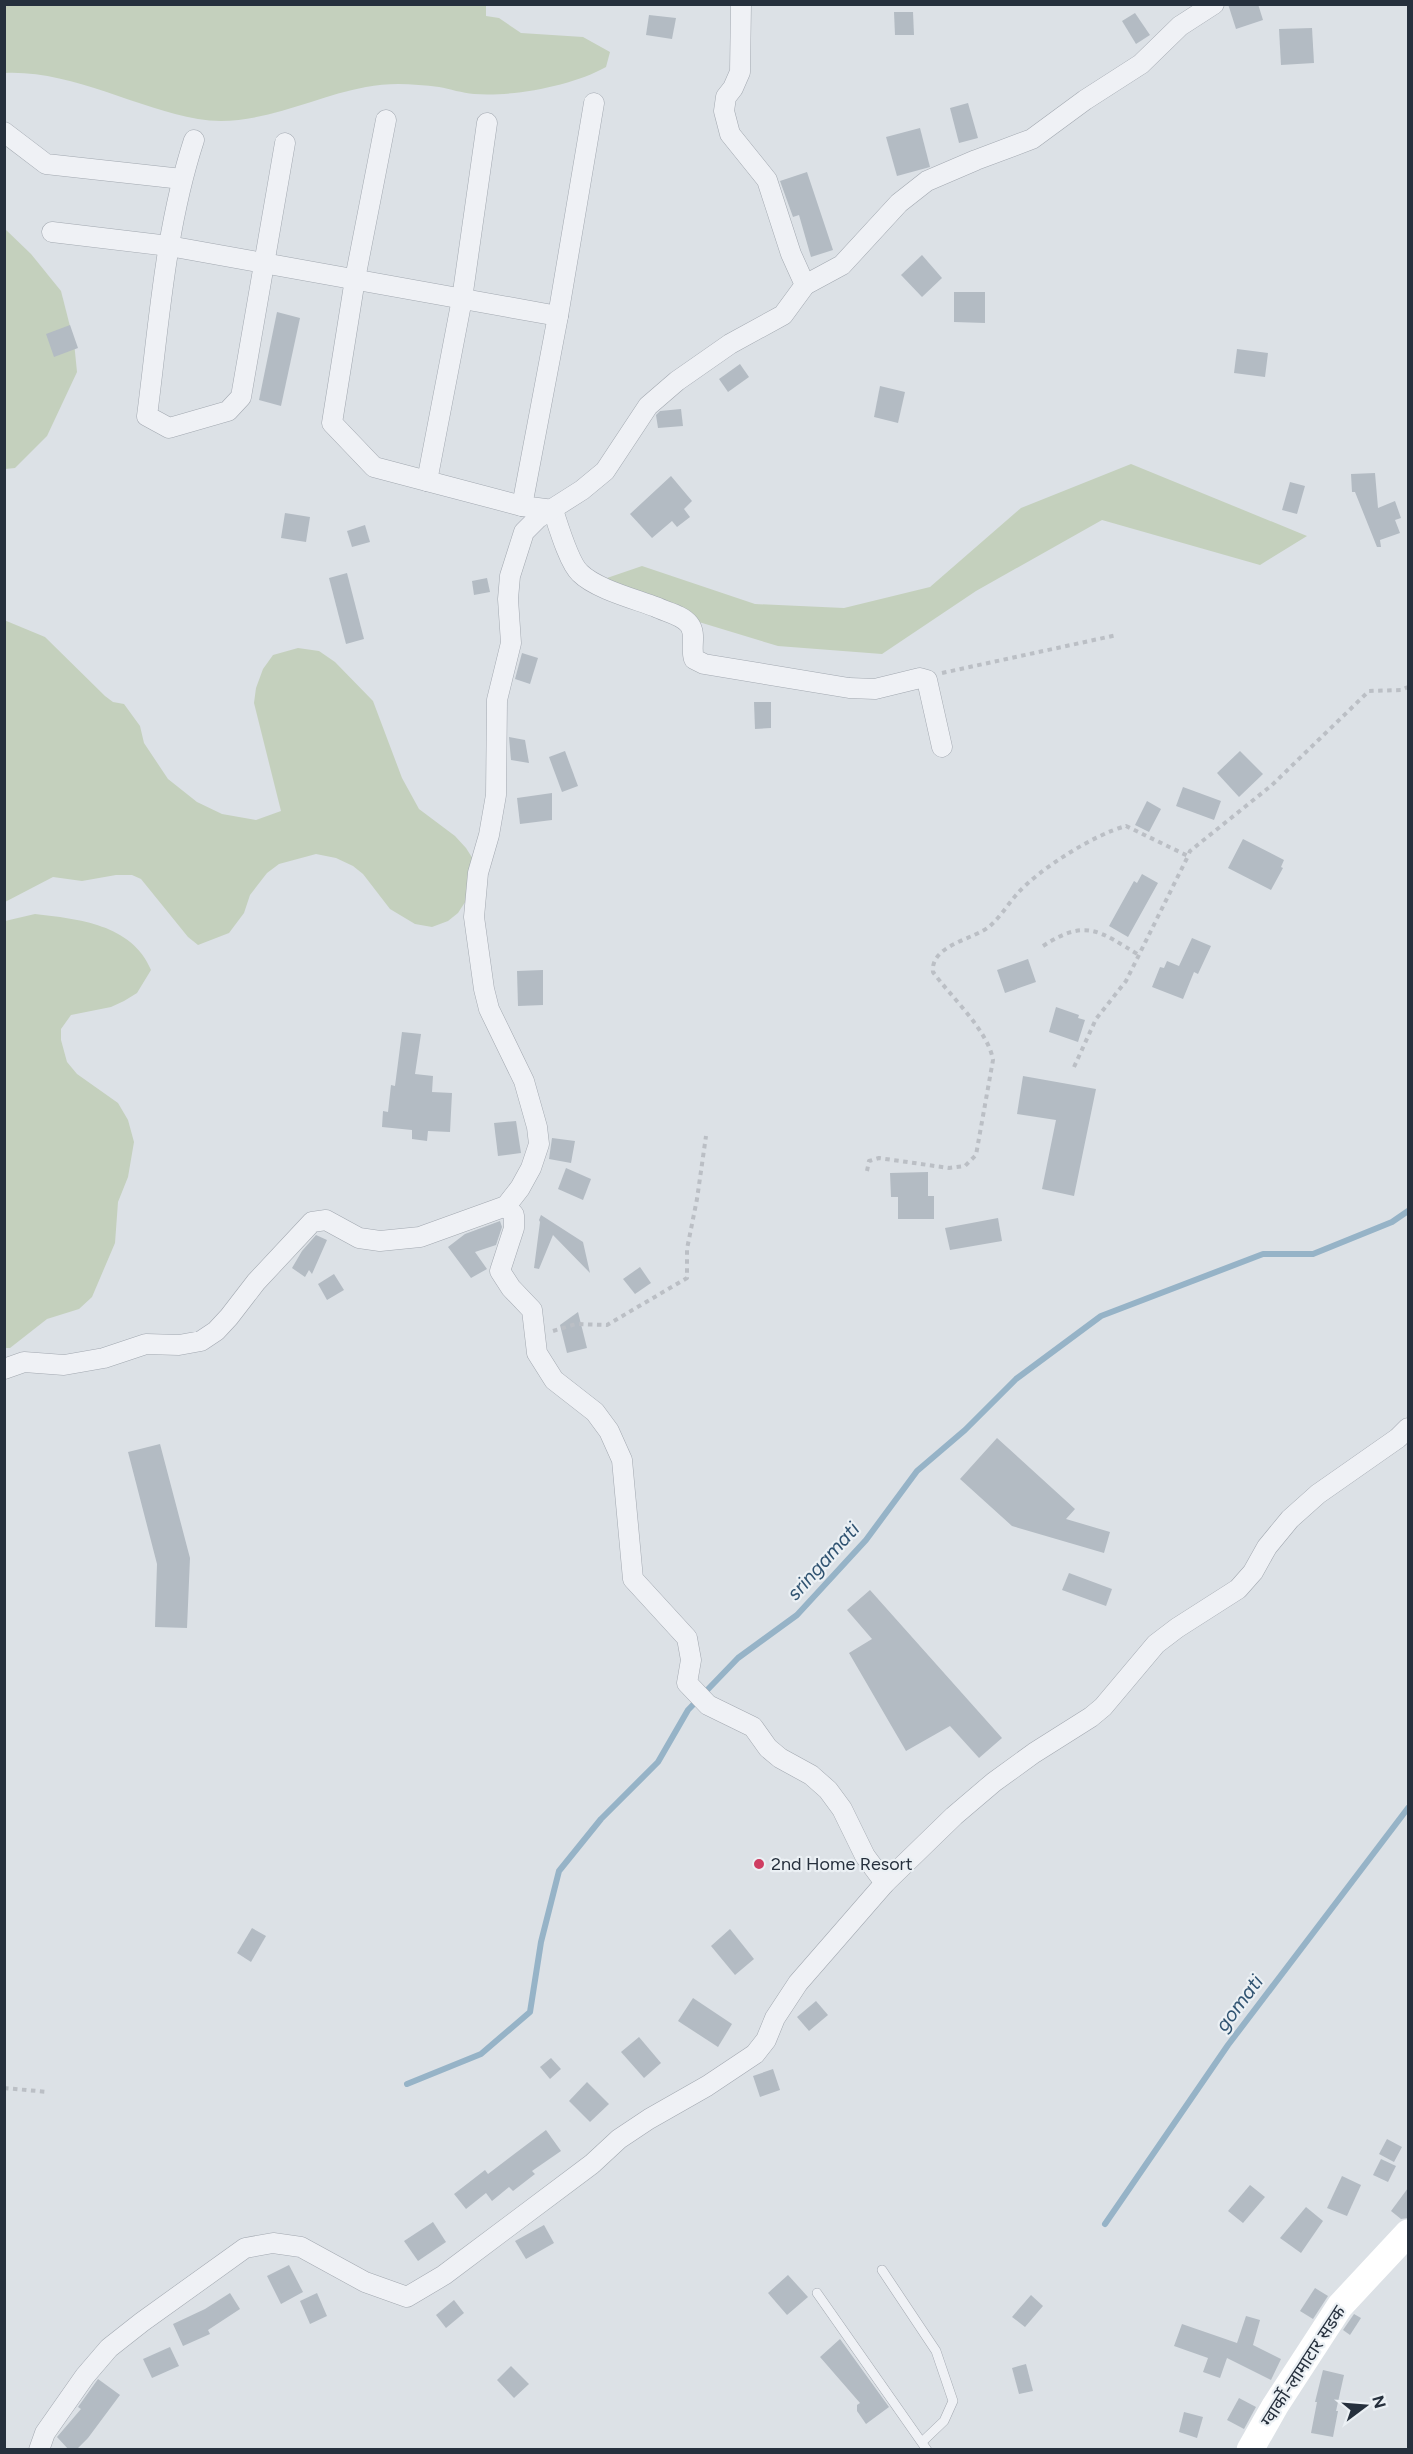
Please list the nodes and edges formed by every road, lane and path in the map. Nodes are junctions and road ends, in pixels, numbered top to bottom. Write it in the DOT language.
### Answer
graph roads {
  1 [pos="741,4"];
  2 [pos="1214,4"];
  3 [pos="594,103"];
  4 [pos="386,120"];
  5 [pos="487,123"];
  6 [pos="4,132"];
  7 [pos="194,140"];
  8 [pos="285,143"];
  9 [pos="182,178"];
  10 [pos="52,232"];
  11 [pos="169,246"];
  12 [pos="264,263"];
  13 [pos="355,279"];
  14 [pos="806,285"];
  15 [pos="462,298"];
  16 [pos="558,316"];
  17 [pos="427,481"];
  18 [pos="522,506"];
  19 [pos="553,510"];
  20 [pos="1117,635"];
  21 [pos="920,678"];
  22 [pos="1408,687"];
  23 [pos="942,747"];
  24 [pos="1188,856"];
  25 [pos="1043,946"];
  26 [pos="1139,955"];
  27 [pos="1074,1067"];
  28 [pos="706,1136"];
  29 [pos="867,1172"];
  30 [pos="506,1206"];
  31 [pos="535,1337"];
  32 [pos="4,1369"];
  33 [pos="1408,1428"];
  34 [pos="885,1883"];
  35 [pos="4,2088"];
  36 [pos="48,2092"];
  37 [pos="1408,2233"];
  38 [pos="882,2271"];
  39 [pos="817,2293"];
  40 [pos="925,2446"];
  41 [pos="39,2450"];
  42 [pos="1250,2450"];
  1 -- 14 [label="street"];
  2 -- 14 [label="street"];
  3 -- 16 [label="street"];
  4 -- 13 [label="street"];
  5 -- 15 [label="street"];
  6 -- 9 [label="street"];
  7 -- 9 [label="street"];
  8 -- 12 [label="street"];
  9 -- 11 [label="street"];
  10 -- 11 [label="street"];
  11 -- 12 [label="street"];
  11 -- 12 [label="street"];
  12 -- 13 [label="street"];
  13 -- 15 [label="street"];
  13 -- 17 [label="street"];
  14 -- 19 [label="street"];
  15 -- 16 [label="street"];
  15 -- 17 [label="street"];
  16 -- 18 [label="street"];
  17 -- 18 [label="street"];
  18 -- 19 [label="street"];
  19 -- 21 [label="street"];
  19 -- 30 [label="street"];
  20 -- 21 [label="path"];
  21 -- 23 [label="street"];
  22 -- 24 [label="path"];
  24 -- 26 [label="path"];
  24 -- 29 [label="path"];
  25 -- 26 [label="path"];
  26 -- 27 [label="path"];
  28 -- 31 [label="path"];
  30 -- 31 [label="street"];
  30 -- 32 [label="street"];
  31 -- 34 [label="street"];
  33 -- 34 [label="street"];
  34 -- 41 [label="street"];
  35 -- 36 [label="path"];
  37 -- 42 [label="main road, ग्वार्को-लामाटार सडक"];
  38 -- 40 [label="lane"];
  39 -- 40 [label="lane"];
}
